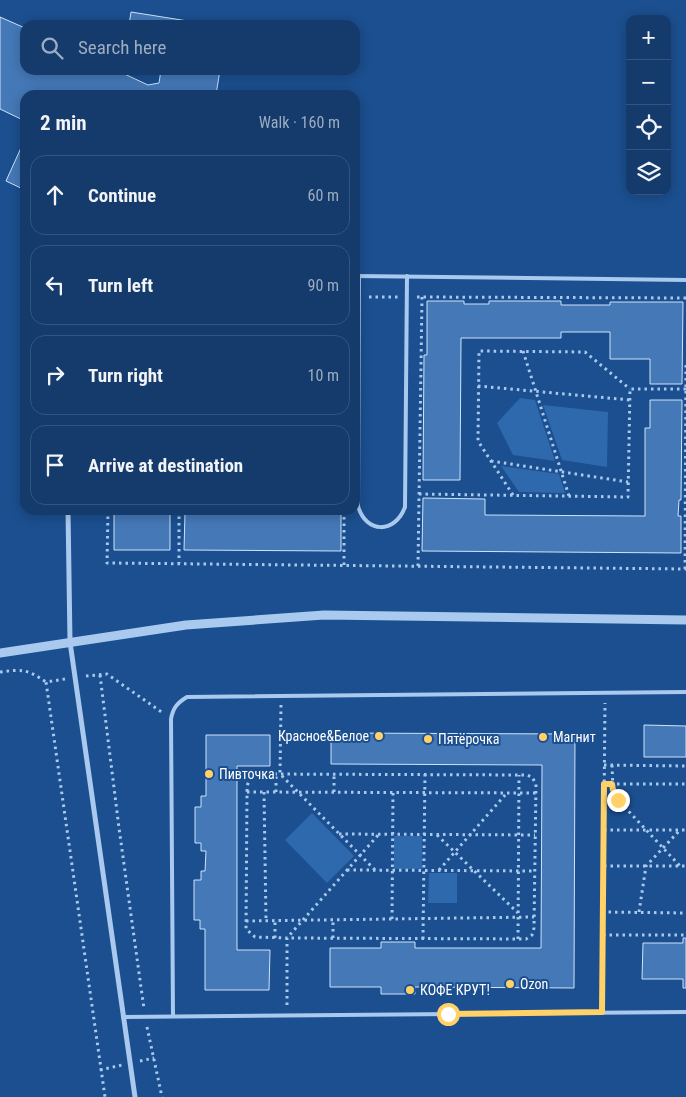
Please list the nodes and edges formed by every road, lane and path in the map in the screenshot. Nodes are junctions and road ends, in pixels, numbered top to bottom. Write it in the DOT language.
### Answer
graph roads {
  1 [pos="360,276"];
  2 [pos="407,276"];
  3 [pos="686,280"];
  4 [pos="360,297"];
  5 [pos="407,297"];
  6 [pos="422,297"];
  7 [pos="686,298"];
  8 [pos="523,351"];
  9 [pos="686,362"];
  10 [pos="478,386"];
  11 [pos="630,389"];
  12 [pos="686,389"];
  13 [pos="536,391"];
  14 [pos="630,400"];
  15 [pos="491,462"];
  16 [pos="562,472"];
  17 [pos="628,482"];
  18 [pos="419,494"];
  19 [pos="513,495"];
  20 [pos="569,496"];
  21 [pos="360,511"];
  22 [pos="68,515"];
  23 [pos="108,515"];
  24 [pos="179,515"];
  25 [pos="344,515"];
  26 [pos="179,564"];
  27 [pos="344,565"];
  28 [pos="418,566"];
  29 [pos="685,569"];
  30 [pos="686,620"];
  31 [pos="70,642"];
  32 [pos="0,653"];
  33 [pos="0,672"];
  34 [pos="100,675"];
  35 [pos="75,677"];
  36 [pos="46,682"];
  37 [pos="686,692"];
  38 [pos="605,693"];
  39 [pos="281,696"];
  40 [pos="171,719"];
  41 [pos="604,765"];
  42 [pos="612,765"];
  43 [pos="686,766"];
  44 [pos="278,774"];
  45 [pos="334,774"];
  46 [pos="425,774"];
  47 [pos="520,775"];
  48 [pos="604,784"];
  49 [pos="612,784"];
  50 [pos="686,784"];
  51 [pos="247,792"];
  52 [pos="264,792"];
  53 [pos="276,792"];
  54 [pos="298,792"];
  55 [pos="334,792"];
  56 [pos="393,793"];
  57 [pos="424,793"];
  58 [pos="506,793"];
  59 [pos="536,793"];
  60 [pos="519,794"];
  61 [pos="604,830"];
  62 [pos="646,830"];
  63 [pos="680,830"];
  64 [pos="686,830"];
  65 [pos="339,834"];
  66 [pos="378,834"];
  67 [pos="393,834"];
  68 [pos="437,834"];
  69 [pos="424,835"];
  70 [pos="470,835"];
  71 [pos="519,835"];
  72 [pos="535,835"];
  73 [pos="663,848"];
  74 [pos="455,852"];
  75 [pos="360,855"];
  76 [pos="604,866"];
  77 [pos="646,866"];
  78 [pos="680,866"];
  79 [pos="686,866"];
  80 [pos="347,870"];
  81 [pos="375,870"];
  82 [pos="392,870"];
  83 [pos="424,870"];
  84 [pos="439,870"];
  85 [pos="475,871"];
  86 [pos="519,871"];
  87 [pos="535,871"];
  88 [pos="603,912"];
  89 [pos="639,912"];
  90 [pos="686,913"];
  91 [pos="518,915"];
  92 [pos="534,917"];
  93 [pos="424,918"];
  94 [pos="392,919"];
  95 [pos="266,920"];
  96 [pos="275,920"];
  97 [pos="303,920"];
  98 [pos="333,920"];
  99 [pos="246,921"];
  100 [pos="603,935"];
  101 [pos="686,935"];
  102 [pos="274,938"];
  103 [pos="287,938"];
  104 [pos="333,938"];
  105 [pos="423,939"];
  106 [pos="518,939"];
  107 [pos="602,1012"];
  108 [pos="686,1012"];
  109 [pos="287,1015"];
  110 [pos="145,1016"];
  111 [pos="173,1016"];
  112 [pos="123,1017"];
  113 [pos="105,1097"];
  114 [pos="136,1097"];
  115 [pos="162,1097"];
  1 -- 2 [label="lane"];
  2 -- 3 [label="lane"];
  2 -- 5 [label="lane"];
  4 -- 5 [label="path"];
  5 -- 6 [label="path"];
  5 -- 21 [label="lane"];
  6 -- 7 [label="path"];
  6 -- 18 [label="path"];
  8 -- 10 [label="path"];
  8 -- 11 [label="path"];
  8 -- 13 [label="path"];
  9 -- 12 [label="path"];
  10 -- 13 [label="path"];
  10 -- 15 [label="path"];
  11 -- 12 [label="path"];
  11 -- 14 [label="path"];
  12 -- 29 [label="path"];
  13 -- 14 [label="path"];
  13 -- 16 [label="path"];
  14 -- 17 [label="path"];
  15 -- 16 [label="path"];
  15 -- 19 [label="path"];
  16 -- 17 [label="path"];
  16 -- 20 [label="path"];
  17 -- 20 [label="path"];
  18 -- 19 [label="path"];
  18 -- 28 [label="path"];
  19 -- 20 [label="path"];
  22 -- 31 [label="street"];
  23 -- 26 [label="path"];
  24 -- 26 [label="path"];
  25 -- 27 [label="path"];
  26 -- 27 [label="path"];
  27 -- 28 [label="path"];
  28 -- 29 [label="path"];
  30 -- 31 [label="street"];
  31 -- 32 [label="street"];
  31 -- 35 [label="street"];
  33 -- 36 [label="path"];
  34 -- 35 [label="path"];
  34 -- 40 [label="path"];
  34 -- 110 [label="path"];
  35 -- 36 [label="path"];
  35 -- 112 [label="street"];
  36 -- 113 [label="path"];
  37 -- 38 [label="lane"];
  38 -- 39 [label="lane"];
  38 -- 41 [label="path"];
  39 -- 40 [label="lane"];
  39 -- 44 [label="path"];
  40 -- 111 [label="lane"];
  41 -- 42 [label="path"];
  41 -- 48 [label="path"];
  42 -- 43 [label="path"];
  42 -- 49 [label="path"];
  44 -- 45 [label="path"];
  44 -- 51 [label="path"];
  44 -- 53 [label="path"];
  44 -- 54 [label="path"];
  45 -- 46 [label="path"];
  45 -- 55 [label="path"];
  46 -- 47 [label="path"];
  46 -- 57 [label="path"];
  47 -- 59 [label="path"];
  47 -- 60 [label="path"];
  48 -- 49 [label="path"];
  48 -- 61 [label="path"];
  49 -- 50 [label="path"];
  49 -- 62 [label="path"];
  51 -- 52 [label="path"];
  51 -- 99 [label="path"];
  52 -- 53 [label="path"];
  52 -- 95 [label="path"];
  53 -- 54 [label="path"];
  54 -- 55 [label="path"];
  54 -- 65 [label="path"];
  55 -- 56 [label="path"];
  56 -- 57 [label="path"];
  56 -- 67 [label="path"];
  57 -- 58 [label="path"];
  57 -- 69 [label="path"];
  58 -- 60 [label="path"];
  58 -- 70 [label="path"];
  59 -- 60 [label="path"];
  59 -- 72 [label="path"];
  60 -- 71 [label="path"];
  61 -- 62 [label="path"];
  61 -- 76 [label="path"];
  62 -- 63 [label="path"];
  62 -- 73 [label="path"];
  63 -- 64 [label="path"];
  63 -- 73 [label="path"];
  65 -- 66 [label="path"];
  65 -- 75 [label="path"];
  66 -- 67 [label="path"];
  66 -- 75 [label="path"];
  67 -- 69 [label="path"];
  67 -- 82 [label="path"];
  68 -- 69 [label="path"];
  68 -- 70 [label="path"];
  68 -- 74 [label="path"];
  69 -- 83 [label="path"];
  70 -- 71 [label="path"];
  70 -- 74 [label="path"];
  71 -- 72 [label="path"];
  71 -- 86 [label="path"];
  72 -- 87 [label="path"];
  73 -- 77 [label="path"];
  73 -- 78 [label="path"];
  74 -- 84 [label="path"];
  74 -- 85 [label="path"];
  75 -- 80 [label="path"];
  75 -- 81 [label="path"];
  76 -- 77 [label="path"];
  76 -- 88 [label="path"];
  77 -- 78 [label="path"];
  77 -- 89 [label="path"];
  78 -- 79 [label="path"];
  80 -- 81 [label="path"];
  80 -- 97 [label="path"];
  81 -- 82 [label="path"];
  82 -- 83 [label="path"];
  82 -- 94 [label="path"];
  83 -- 84 [label="path"];
  83 -- 93 [label="path"];
  84 -- 85 [label="path"];
  85 -- 86 [label="path"];
  85 -- 91 [label="path"];
  86 -- 87 [label="path"];
  86 -- 91 [label="path"];
  87 -- 92 [label="path"];
  88 -- 89 [label="path"];
  88 -- 100 [label="path"];
  89 -- 90 [label="path"];
  91 -- 92 [label="path"];
  91 -- 93 [label="path"];
  91 -- 106 [label="path"];
  92 -- 106 [label="path"];
  93 -- 94 [label="path"];
  93 -- 105 [label="path"];
  94 -- 98 [label="path"];
  95 -- 96 [label="path"];
  95 -- 99 [label="path"];
  96 -- 97 [label="path"];
  96 -- 102 [label="path"];
  97 -- 98 [label="path"];
  97 -- 103 [label="path"];
  98 -- 104 [label="path"];
  99 -- 102 [label="path"];
  100 -- 101 [label="path"];
  100 -- 107 [label="path"];
  102 -- 103 [label="path"];
  103 -- 104 [label="path"];
  103 -- 109 [label="path"];
  104 -- 105 [label="path"];
  105 -- 106 [label="path"];
  107 -- 108 [label="lane"];
  107 -- 109 [label="lane"];
  109 -- 111 [label="lane"];
  110 -- 111 [label="lane"];
  110 -- 112 [label="lane"];
  110 -- 115 [label="path"];
  112 -- 114 [label="street"];
}
